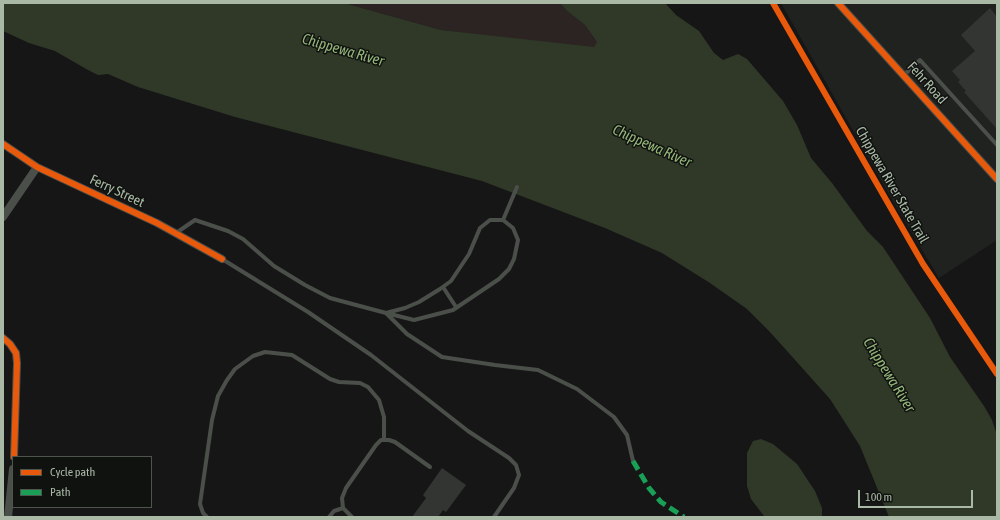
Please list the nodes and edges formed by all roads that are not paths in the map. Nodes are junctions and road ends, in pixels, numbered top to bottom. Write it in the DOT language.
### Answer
graph roads {
  1 [pos="838,3"];
  2 [pos="904,75"];
  3 [pos="3,144"];
  4 [pos="997,145"];
  5 [pos="37,167"];
  6 [pos="997,179"];
  7 [pos="516,187"];
  8 [pos="3,217"];
  9 [pos="503,220"];
  10 [pos="176,233"];
  11 [pos="222,258"];
  12 [pos="443,287"];
  13 [pos="456,307"];
  14 [pos="386,313"];
  15 [pos="3,338"];
  16 [pos="384,440"];
  17 [pos="14,456"];
  18 [pos="633,461"];
  19 [pos="430,467"];
  20 [pos="12,479"];
  21 [pos="343,508"];
  22 [pos="8,517"];
  23 [pos="207,517"];
  24 [pos="329,517"];
  25 [pos="352,517"];
  26 [pos="494,517"];
  1 -- 2 [label="street, Fehr Road"];
  2 -- 4 [label="lane"];
  2 -- 6 [label="street, Fehr Road"];
  3 -- 5 [label="street, Ferry Street"];
  5 -- 8 [label="street"];
  5 -- 10 [label="street, Ferry Street"];
  7 -- 9 [label="lane"];
  9 -- 12 [label="lane"];
  9 -- 13 [label="lane"];
  10 -- 11 [label="street, Ferry Street"];
  10 -- 14 [label="lane"];
  11 -- 26 [label="lane, Ferry Street"];
  12 -- 13 [label="lane"];
  12 -- 14 [label="lane"];
  13 -- 14 [label="lane"];
  14 -- 18 [label="lane"];
  15 -- 17 [label="street"];
  16 -- 19 [label="lane"];
  16 -- 21 [label="lane"];
  16 -- 23 [label="lane"];
  20 -- 22 [label="street"];
  21 -- 24 [label="lane"];
  21 -- 25 [label="lane"];
}
